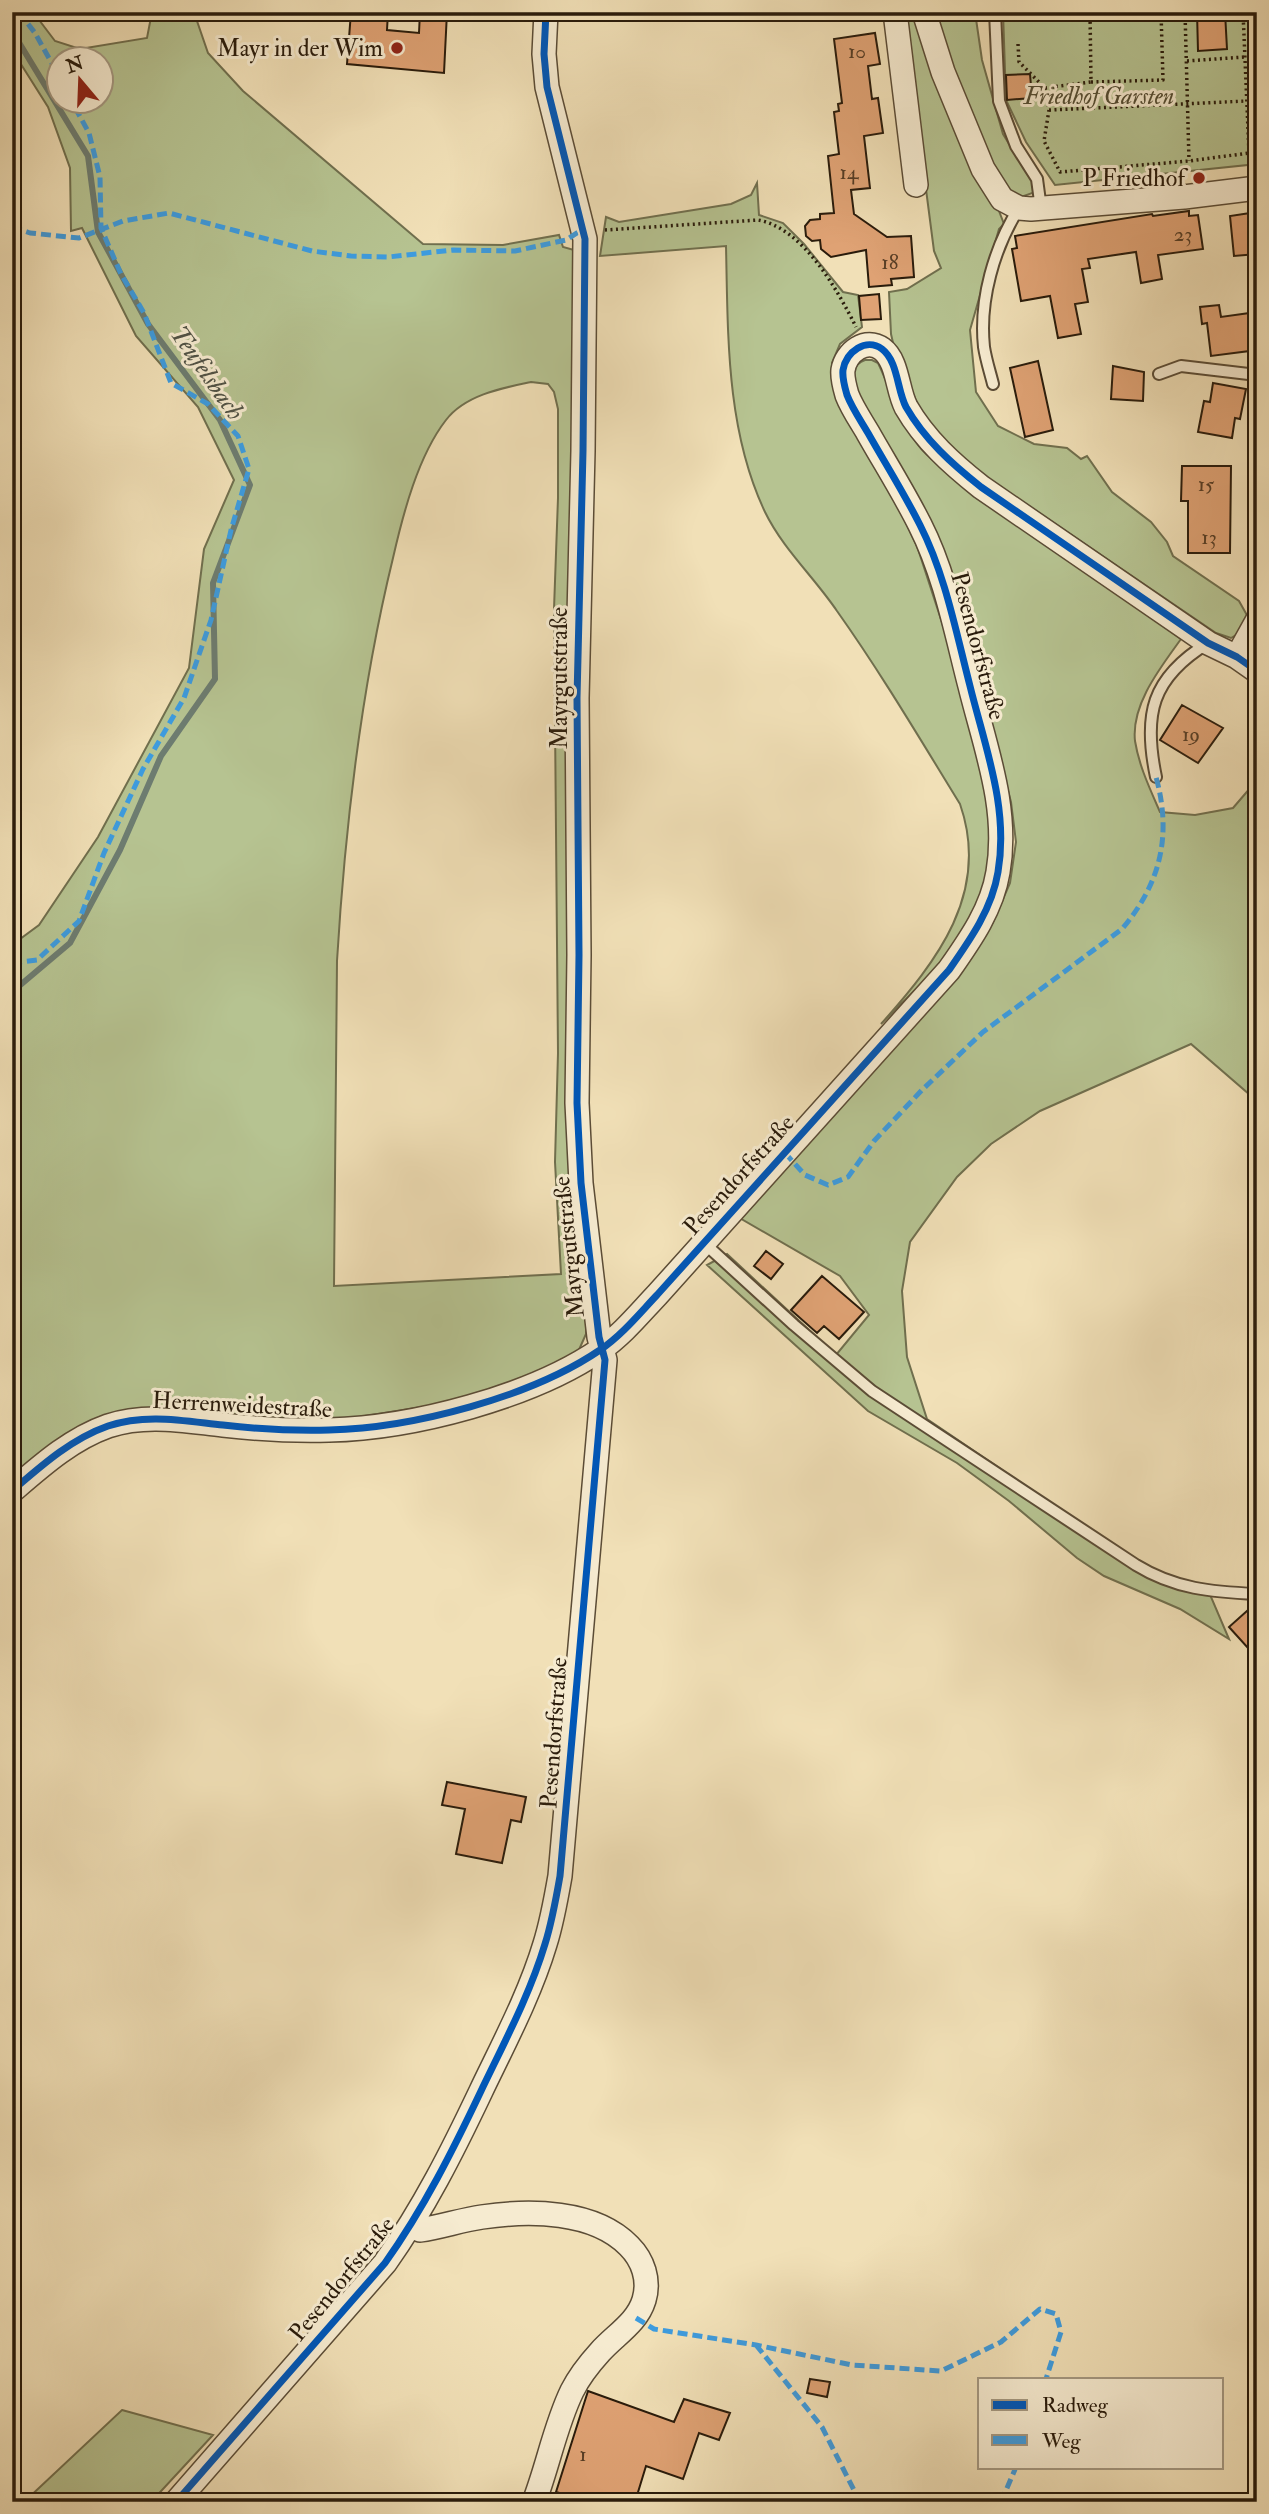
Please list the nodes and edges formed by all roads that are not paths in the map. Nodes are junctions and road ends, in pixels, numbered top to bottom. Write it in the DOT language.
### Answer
graph roads {
  1 [pos="545,12"];
  2 [pos="895,12"];
  3 [pos="924,12"];
  4 [pos="995,12"];
  5 [pos="916,184"];
  6 [pos="1257,188"];
  7 [pos="1030,209"];
  8 [pos="1159,374"];
  9 [pos="1257,375"];
  10 [pos="993,384"];
  11 [pos="1257,621"];
  12 [pos="1208,643"];
  13 [pos="1237,657"];
  14 [pos="1257,671"];
  15 [pos="1156,777"];
  16 [pos="704,1243"];
  17 [pos="603,1348"];
  18 [pos="12,1491"];
  19 [pos="1257,1594"];
  20 [pos="411,2226"];
  21 [pos="176,2502"];
  22 [pos="534,2502"];
  1 -- 17 [label="street, Mayrgutstraße"];
  2 -- 5 [label="street"];
  3 -- 7 [label="street"];
  4 -- 7 [label="lane"];
  6 -- 7 [label="street"];
  7 -- 10 [label="lane"];
  8 -- 9 [label="lane"];
  11 -- 13 [label="street"];
  12 -- 13 [label="street"];
  12 -- 15 [label="lane"];
  12 -- 16 [label="street, Pesendorfstraße"];
  13 -- 14 [label="street"];
  16 -- 17 [label="street, Pesendorfstraße"];
  16 -- 19 [label="lane"];
  17 -- 18 [label="street, Herrenweidestraße"];
  17 -- 20 [label="street, Pesendorfstraße"];
  20 -- 21 [label="street, Pesendorfstraße"];
  20 -- 22 [label="street"];
}
